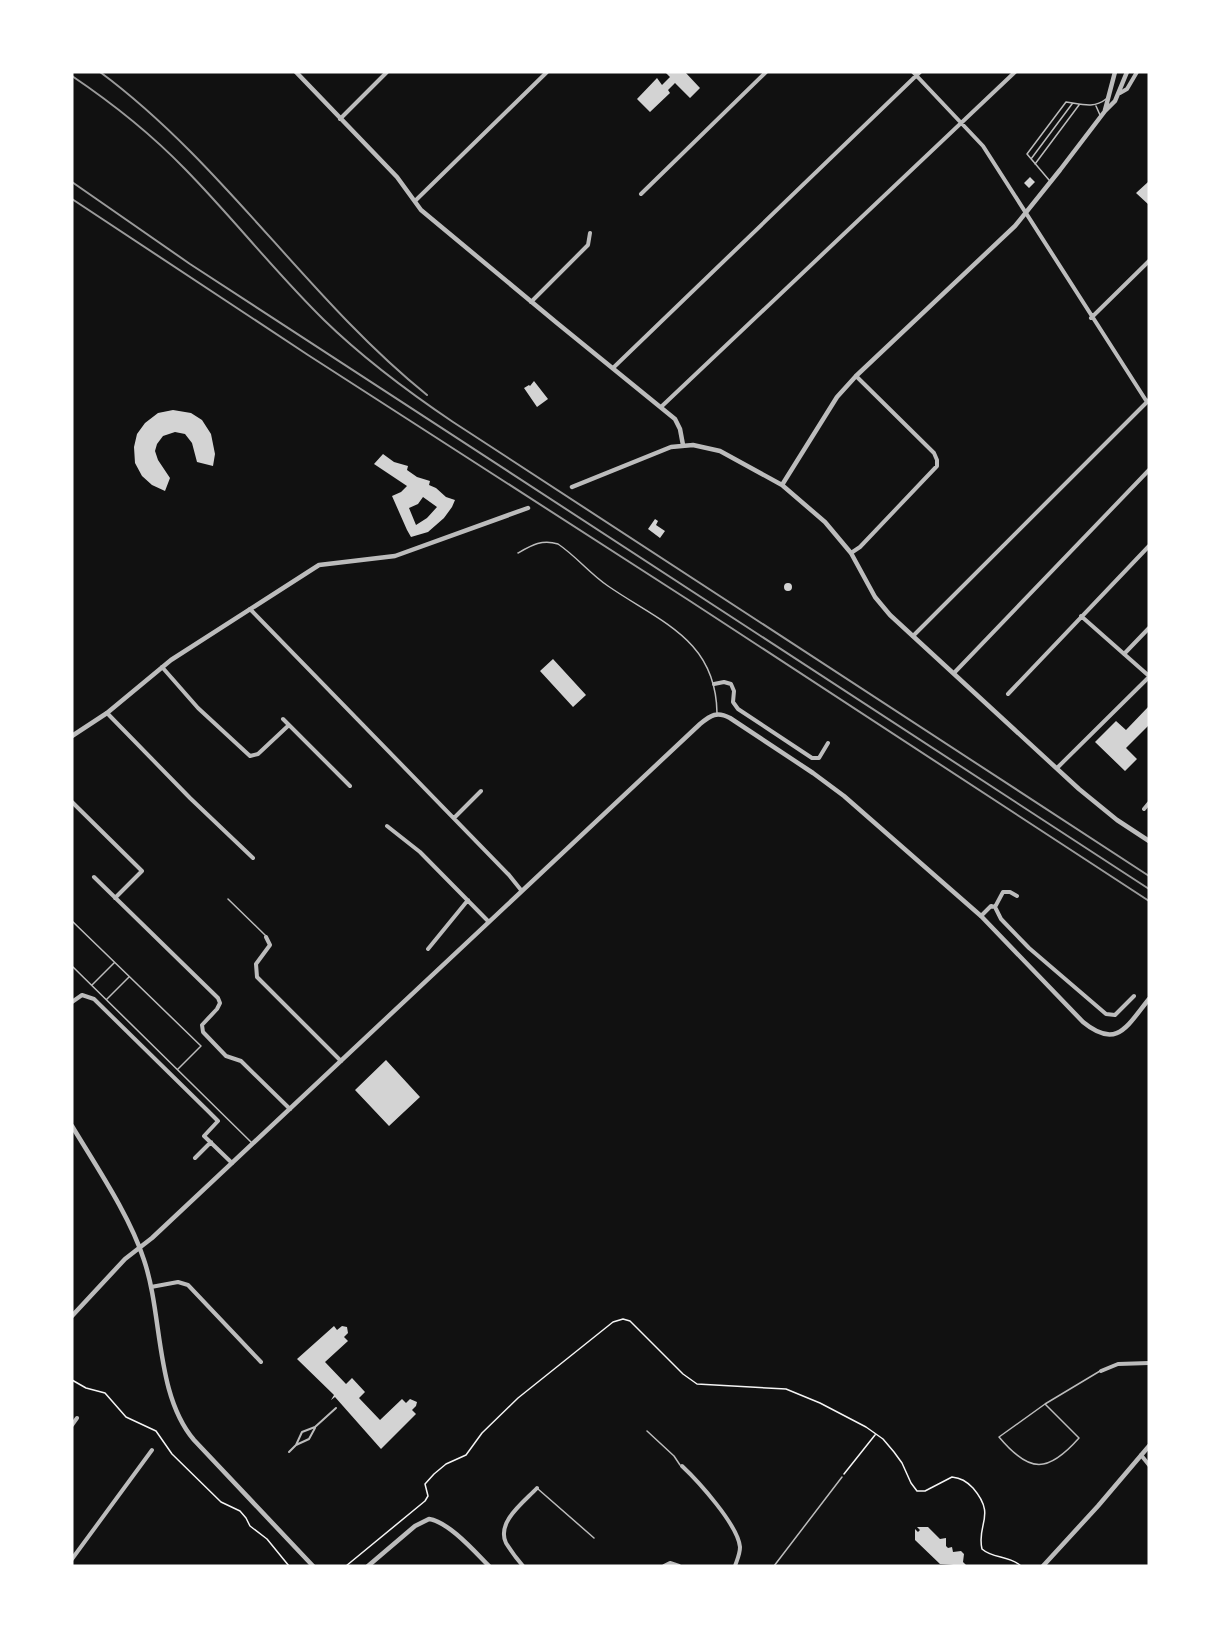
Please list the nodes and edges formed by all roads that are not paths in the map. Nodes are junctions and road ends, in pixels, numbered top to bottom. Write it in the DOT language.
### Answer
graph roads {
  1 [pos="296,72"];
  2 [pos="387,72"];
  3 [pos="547,72"];
  4 [pos="766,72"];
  5 [pos="920,72"];
  6 [pos="1016,72"];
  7 [pos="1115,72"];
  8 [pos="1127,72"];
  9 [pos="1137,72"];
  10 [pos="914,74"];
  11 [pos="1119,93"];
  12 [pos="1109,96"];
  13 [pos="1073,103"];
  14 [pos="1079,104"];
  15 [pos="1095,105"];
  16 [pos="1105,111"];
  17 [pos="340,120"];
  18 [pos="1098,120"];
  19 [pos="961,122"];
  20 [pos="1030,159"];
  21 [pos="1035,164"];
  22 [pos="1051,182"];
  23 [pos="641,194"];
  24 [pos="416,200"];
  25 [pos="1025,213"];
  26 [pos="590,233"];
  27 [pos="1149,261"];
  28 [pos="531,302"];
  29 [pos="1091,318"];
  30 [pos="614,368"];
  31 [pos="855,376"];
  32 [pos="1148,401"];
  33 [pos="661,407"];
  34 [pos="683,446"];
  35 [pos="1149,470"];
  36 [pos="782,485"];
  37 [pos="572,487"];
  38 [pos="528,508"];
  39 [pos="1149,546"];
  40 [pos="518,553"];
  41 [pos="851,553"];
  42 [pos="250,609"];
  43 [pos="1082,616"];
  44 [pos="1149,628"];
  45 [pos="913,636"];
  46 [pos="1124,654"];
  47 [pos="162,667"];
  48 [pos="954,673"];
  49 [pos="1149,677"];
  50 [pos="714,684"];
  51 [pos="1008,694"];
  52 [pos="107,713"];
  53 [pos="717,713"];
  54 [pos="283,719"];
  55 [pos="289,725"];
  56 [pos="72,736"];
  57 [pos="828,743"];
  58 [pos="1057,768"];
  59 [pos="350,786"];
  60 [pos="481,790"];
  61 [pos="72,802"];
  62 [pos="1149,803"];
  63 [pos="1144,809"];
  64 [pos="454,818"];
  65 [pos="387,826"];
  66 [pos="1149,841"];
  67 [pos="253,858"];
  68 [pos="94,877"];
  69 [pos="521,890"];
  70 [pos="1017,896"];
  71 [pos="115,898"];
  72 [pos="228,899"];
  73 [pos="468,900"];
  74 [pos="995,907"];
  75 [pos="981,916"];
  76 [pos="72,921"];
  77 [pos="488,921"];
  78 [pos="266,937"];
  79 [pos="428,949"];
  80 [pos="115,962"];
  81 [pos="73,967"];
  82 [pos="130,976"];
  83 [pos="92,986"];
  84 [pos="1134,996"];
  85 [pos="1149,999"];
  86 [pos="106,1000"];
  87 [pos="72,1002"];
  88 [pos="341,1061"];
  89 [pos="178,1069"];
  90 [pos="290,1109"];
  91 [pos="72,1126"];
  92 [pos="211,1142"];
  93 [pos="253,1144"];
  94 [pos="195,1158"];
  95 [pos="232,1163"];
  96 [pos="140,1247"];
  97 [pos="151,1287"];
  98 [pos="72,1316"];
  99 [pos="261,1362"];
  100 [pos="1149,1363"];
  101 [pos="1101,1371"];
  102 [pos="1045,1404"];
  103 [pos="336,1408"];
  104 [pos="77,1418"];
  105 [pos="72,1425"];
  106 [pos="315,1427"];
  107 [pos="647,1431"];
  108 [pos="296,1445"];
  109 [pos="1149,1446"];
  110 [pos="152,1450"];
  111 [pos="289,1452"];
  112 [pos="1142,1455"];
  113 [pos="1149,1465"];
  114 [pos="681,1466"];
  115 [pos="842,1477"];
  116 [pos="537,1488"];
  117 [pos="594,1538"];
  118 [pos="72,1559"];
  119 [pos="665,1565"];
  120 [pos="314,1566"];
  121 [pos="368,1566"];
  122 [pos="489,1566"];
  123 [pos="523,1566"];
  124 [pos="679,1566"];
  125 [pos="735,1566"];
  126 [pos="774,1566"];
  127 [pos="1043,1566"];
  1 -- 17 [label="street"];
  2 -- 17 [label="street"];
  3 -- 24 [label="street"];
  4 -- 23 [label="street"];
  5 -- 10 [label="street"];
  6 -- 19 [label="street"];
  7 -- 12 [label="street"];
  8 -- 11 [label="street"];
  9 -- 11 [label="street"];
  10 -- 19 [label="street"];
  10 -- 30 [label="street"];
  11 -- 16 [label="street"];
  12 -- 15 [label="lane"];
  12 -- 16 [label="street"];
  13 -- 14 [label="lane"];
  13 -- 20 [label="lane"];
  13 -- 20 [label="lane"];
  14 -- 15 [label="lane"];
  14 -- 21 [label="lane"];
  15 -- 18 [label="lane"];
  16 -- 18 [label="street"];
  17 -- 24 [label="street"];
  18 -- 22 [label="street"];
  19 -- 25 [label="street"];
  19 -- 33 [label="street"];
  20 -- 21 [label="lane"];
  21 -- 22 [label="lane"];
  22 -- 25 [label="street"];
  24 -- 28 [label="street"];
  25 -- 29 [label="street"];
  25 -- 31 [label="street"];
  26 -- 28 [label="street"];
  27 -- 29 [label="street"];
  28 -- 30 [label="street"];
  29 -- 32 [label="street"];
  30 -- 33 [label="street"];
  31 -- 36 [label="street"];
  31 -- 41 [label="street"];
  32 -- 45 [label="street"];
  33 -- 34 [label="street"];
  34 -- 36 [label="street"];
  34 -- 37 [label="street"];
  35 -- 48 [label="street"];
  36 -- 41 [label="street"];
  38 -- 42 [label="street"];
  39 -- 43 [label="street"];
  40 -- 50 [label="lane"];
  41 -- 45 [label="street"];
  42 -- 47 [label="street"];
  42 -- 64 [label="street"];
  43 -- 46 [label="street"];
  43 -- 51 [label="street"];
  44 -- 46 [label="street"];
  45 -- 48 [label="street"];
  46 -- 49 [label="street"];
  47 -- 52 [label="street"];
  47 -- 55 [label="street"];
  48 -- 58 [label="street"];
  49 -- 58 [label="street"];
  50 -- 53 [label="lane"];
  50 -- 57 [label="street"];
  52 -- 56 [label="street"];
  52 -- 67 [label="street"];
  53 -- 69 [label="street"];
  53 -- 75 [label="street"];
  54 -- 55 [label="street"];
  55 -- 59 [label="street"];
  58 -- 66 [label="street"];
  60 -- 64 [label="street"];
  61 -- 71 [label="street"];
  62 -- 63 [label="street"];
  64 -- 69 [label="street"];
  65 -- 73 [label="street"];
  68 -- 71 [label="street"];
  69 -- 77 [label="street"];
  70 -- 74 [label="street"];
  71 -- 90 [label="street"];
  72 -- 78 [label="lane"];
  73 -- 77 [label="street"];
  73 -- 79 [label="street"];
  74 -- 75 [label="street"];
  74 -- 84 [label="street"];
  75 -- 85 [label="street"];
  76 -- 80 [label="lane"];
  77 -- 88 [label="street"];
  78 -- 88 [label="street"];
  80 -- 82 [label="lane"];
  80 -- 83 [label="lane"];
  81 -- 83 [label="lane"];
  82 -- 86 [label="lane"];
  82 -- 89 [label="lane"];
  83 -- 86 [label="lane"];
  86 -- 89 [label="lane"];
  87 -- 92 [label="street"];
  88 -- 90 [label="street"];
  89 -- 93 [label="lane"];
  90 -- 93 [label="street"];
  91 -- 96 [label="street"];
  92 -- 94 [label="street"];
  92 -- 95 [label="street"];
  93 -- 95 [label="street"];
  95 -- 96 [label="street"];
  96 -- 97 [label="street"];
  96 -- 98 [label="street"];
  97 -- 99 [label="street"];
  97 -- 120 [label="street"];
  100 -- 101 [label="street"];
  101 -- 102 [label="lane"];
  102 -- 102 [label="lane"];
  103 -- 106 [label="street"];
  104 -- 105 [label="street"];
  106 -- 108 [label="street"];
  106 -- 108 [label="street"];
  107 -- 114 [label="lane"];
  108 -- 111 [label="street"];
  109 -- 112 [label="street"];
  110 -- 118 [label="street"];
  112 -- 113 [label="street"];
  112 -- 127 [label="street"];
  114 -- 125 [label="street"];
  115 -- 126 [label="lane"];
  116 -- 117 [label="lane"];
  116 -- 123 [label="street"];
  119 -- 124 [label="street"];
  121 -- 122 [label="street"];
}
